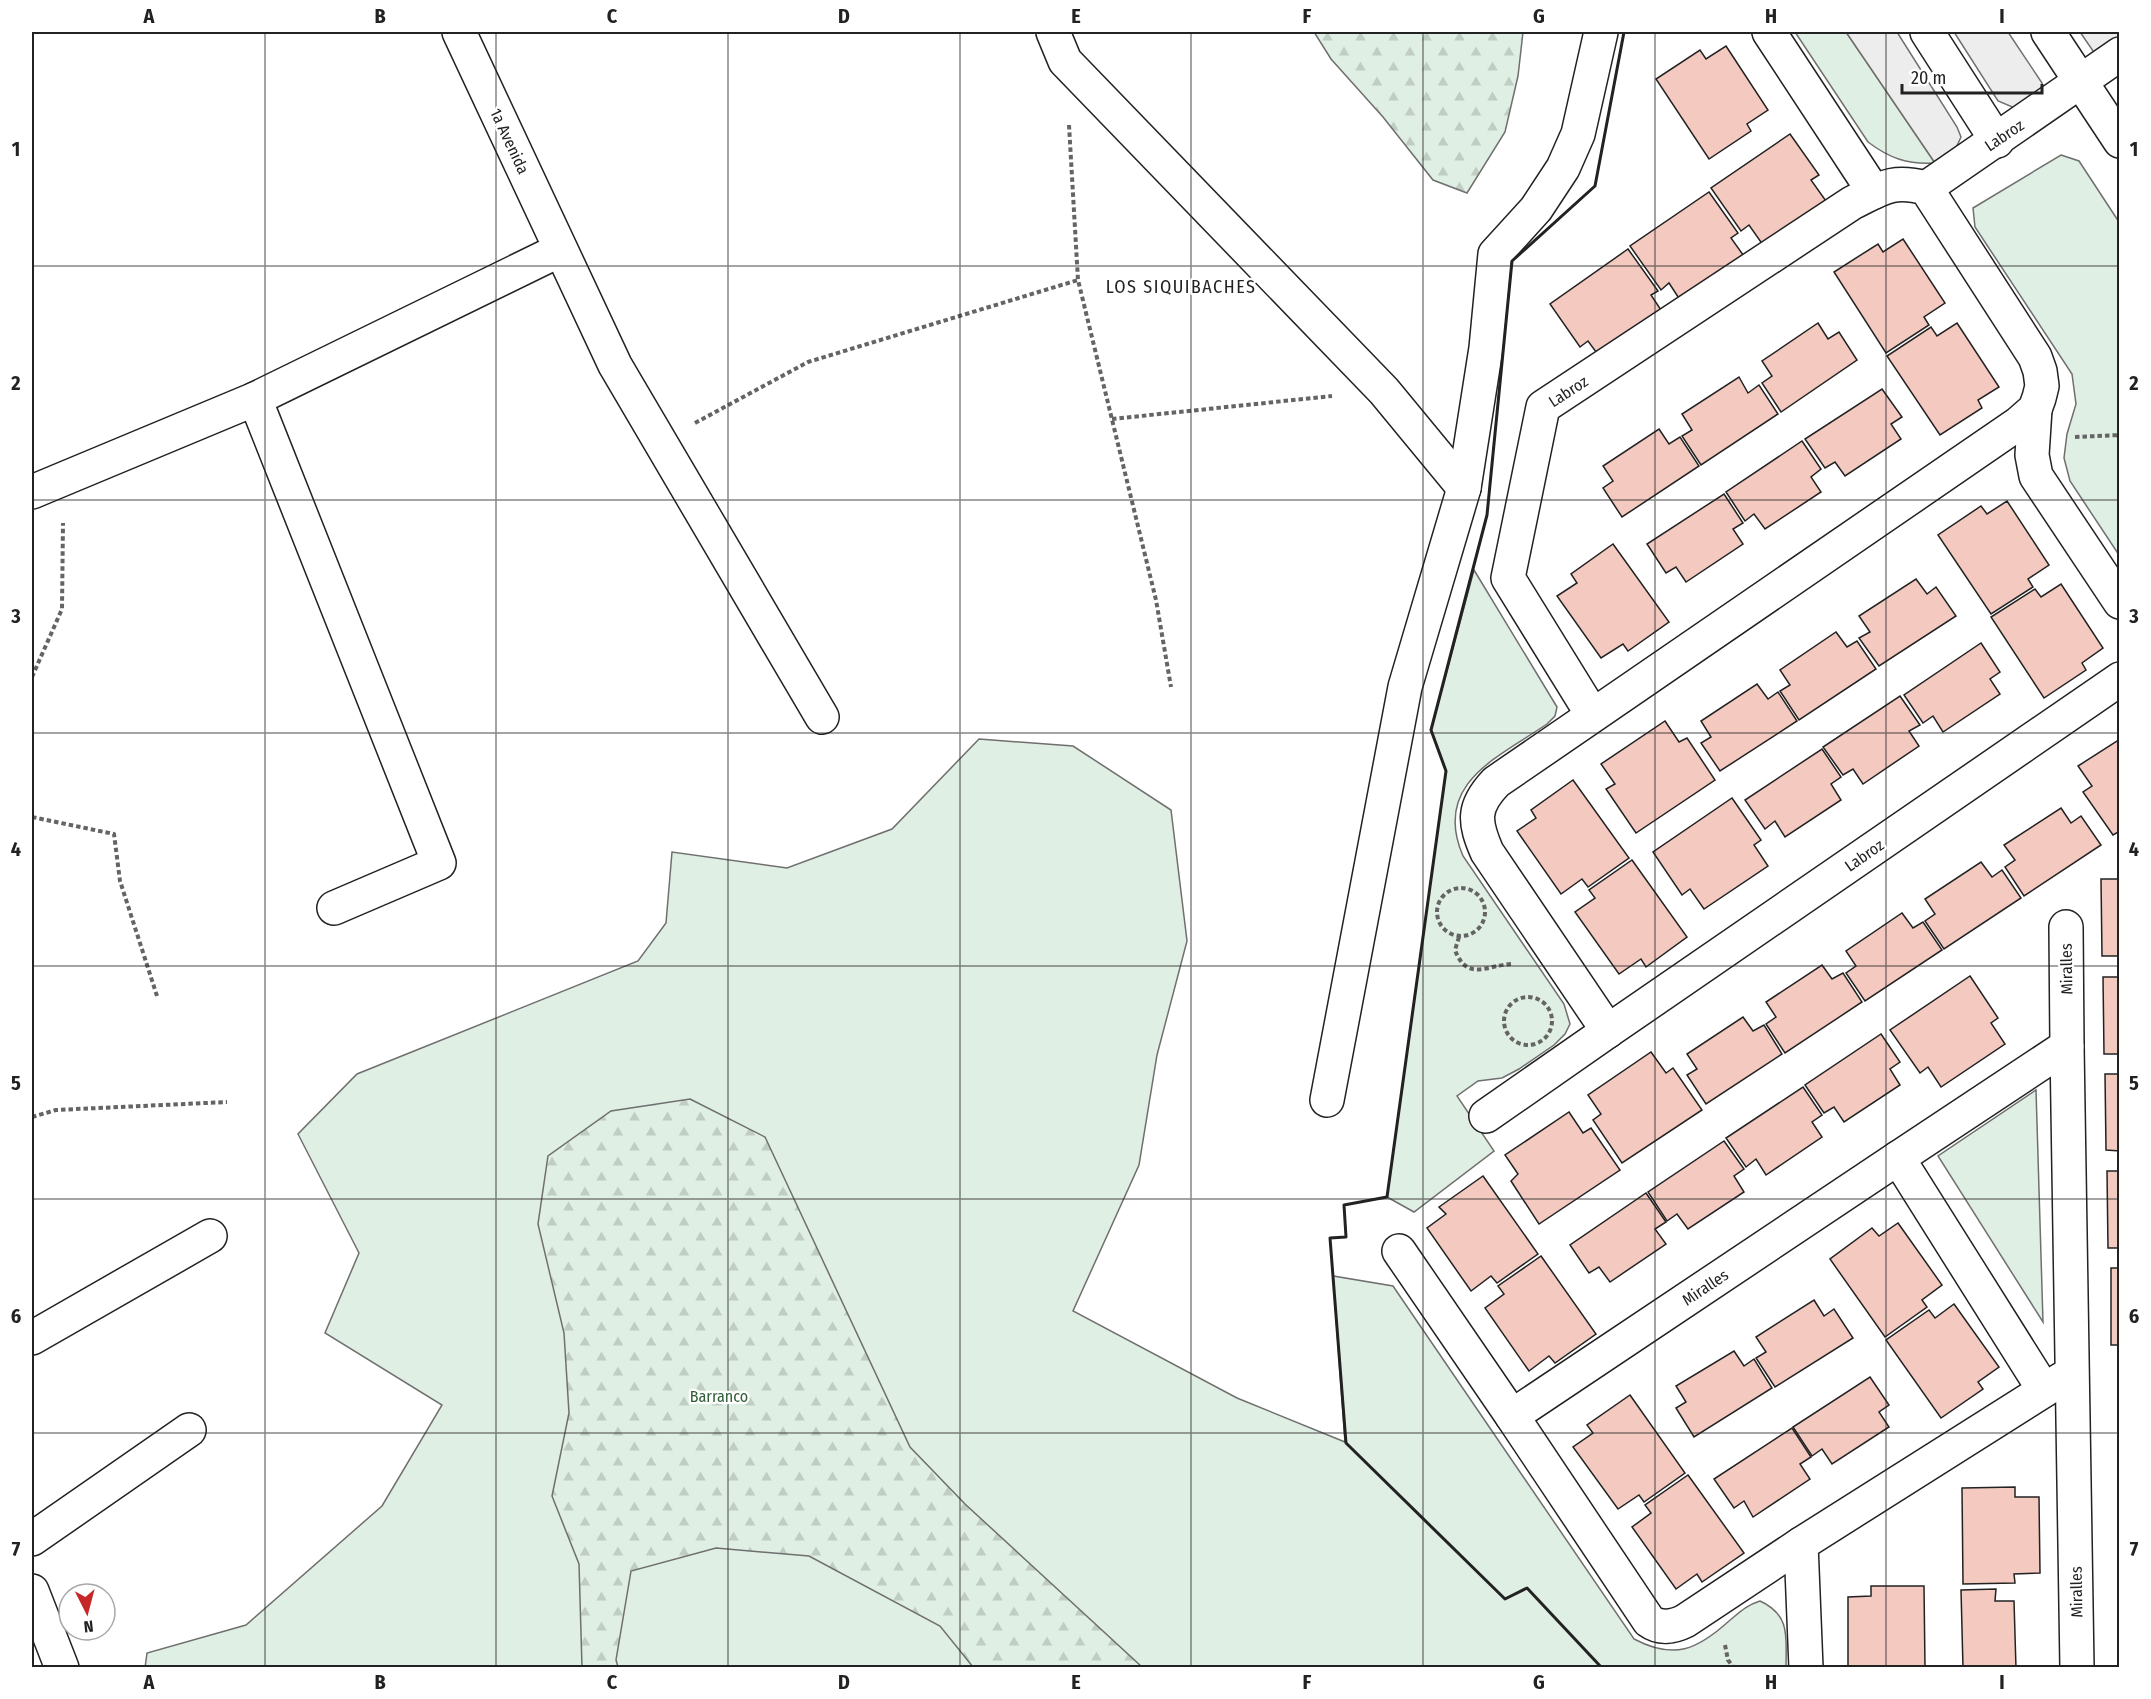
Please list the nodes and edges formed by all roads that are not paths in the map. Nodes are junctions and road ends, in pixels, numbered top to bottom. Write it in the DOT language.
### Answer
graph roads {
  1 [pos="459,32"];
  2 [pos="1601,32"];
  3 [pos="1769,32"];
  4 [pos="1927,32"];
  5 [pos="2048,32"];
  6 [pos="1059,46"];
  7 [pos="2120,54"];
  8 [pos="2081,82"];
  9 [pos="1996,141"];
  10 [pos="2120,141"];
  11 [pos="1926,188"];
  12 [pos="1874,192"];
  13 [pos="560,250"];
  14 [pos="255,399"];
  15 [pos="2035,409"];
  16 [pos="1464,488"];
  17 [pos="32,492"];
  18 [pos="2120,602"];
  19 [pos="2120,679"];
  20 [pos="1592,714"];
  21 [pos="822,717"];
  22 [pos="334,908"];
  23 [pos="2066,927"];
  24 [pos="1608,1031"];
  25 [pos="2067,1046"];
  26 [pos="1327,1100"];
  27 [pos="1486,1116"];
  28 [pos="1898,1158"];
  29 [pos="210,1236"];
  30 [pos="1399,1251"];
  31 [pos="32,1338"];
  32 [pos="2058,1382"];
  33 [pos="1512,1416"];
  34 [pos="189,1430"];
  35 [pos="32,1539"];
  36 [pos="1801,1544"];
  37 [pos="32,1591"];
  38 [pos="62,1668"];
  39 [pos="1806,1668"];
  40 [pos="2077,1668"];
  1 -- 13 [label="street, 1a Avenida"];
  2 -- 16 [label="street"];
  3 -- 12 [label="street"];
  4 -- 9 [label="street"];
  5 -- 8 [label="street"];
  6 -- 16 [label="street"];
  7 -- 8 [label="street, Labroz"];
  8 -- 9 [label="street, Labroz"];
  8 -- 10 [label="street"];
  9 -- 11 [label="street, Labroz"];
  11 -- 12 [label="street, Labroz"];
  11 -- 15 [label="street"];
  12 -- 20 [label="street, Labroz"];
  13 -- 14 [label="street"];
  13 -- 21 [label="street, 1a Avenida"];
  14 -- 17 [label="street"];
  14 -- 22 [label="street"];
  15 -- 18 [label="street"];
  15 -- 20 [label="street"];
  16 -- 26 [label="street"];
  19 -- 24 [label="street, Labroz"];
  20 -- 24 [label="street"];
  23 -- 25 [label="street, Miralles"];
  24 -- 27 [label="street, Labroz"];
  25 -- 28 [label="street, Miralles"];
  25 -- 32 [label="street, Miralles"];
  28 -- 32 [label="street"];
  28 -- 33 [label="street, Miralles"];
  29 -- 31 [label="street"];
  30 -- 33 [label="street"];
  32 -- 36 [label="street"];
  32 -- 40 [label="street, Miralles"];
  33 -- 36 [label="street"];
  34 -- 35 [label="street"];
  36 -- 39 [label="street"];
  37 -- 38 [label="street"];
}
